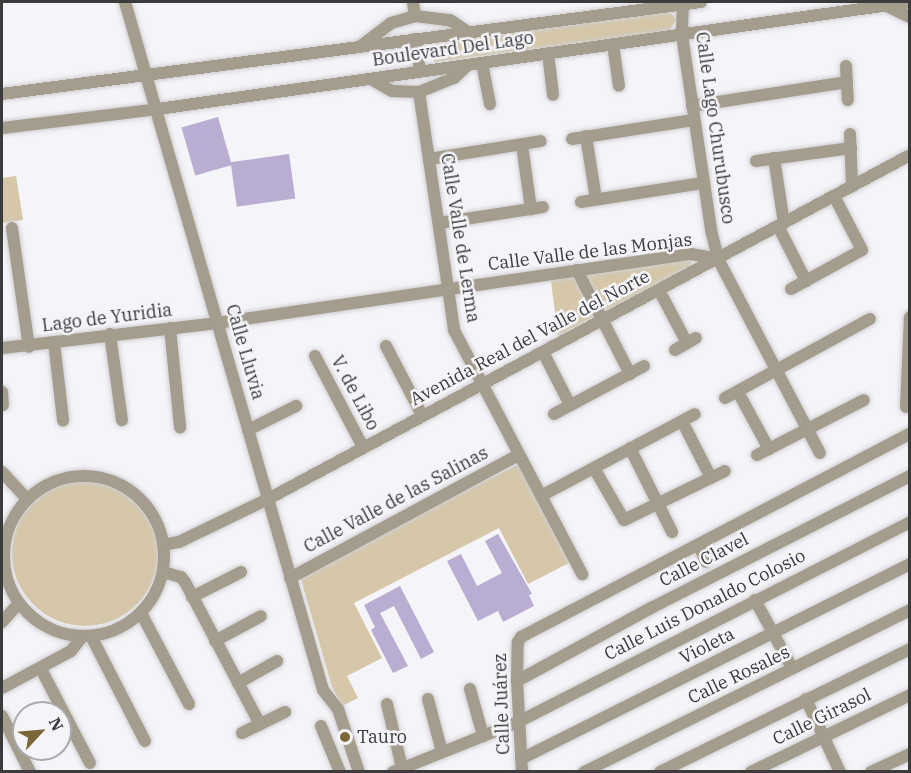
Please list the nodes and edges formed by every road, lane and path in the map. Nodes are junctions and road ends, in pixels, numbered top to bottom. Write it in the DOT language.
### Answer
graph roads {
  1 [pos="125,2"];
  2 [pos="413,2"];
  3 [pos="701,2"];
  4 [pos="909,2"];
  5 [pos="683,3"];
  6 [pos="887,6"];
  7 [pos="415,16"];
  8 [pos="909,17"];
  9 [pos="468,32"];
  10 [pos="682,35"];
  11 [pos="415,39"];
  12 [pos="613,44"];
  13 [pos="361,47"];
  14 [pos="548,53"];
  15 [pos="482,63"];
  16 [pos="467,65"];
  17 [pos="846,66"];
  18 [pos="420,72"];
  19 [pos="147,75"];
  20 [pos="371,79"];
  21 [pos="847,82"];
  22 [pos="618,86"];
  23 [pos="419,92"];
  24 [pos="2,94"];
  25 [pos="554,95"];
  26 [pos="848,100"];
  27 [pos="490,104"];
  28 [pos="692,106"];
  29 [pos="158,109"];
  30 [pos="694,120"];
  31 [pos="2,128"];
  32 [pos="850,134"];
  33 [pos="586,136"];
  34 [pos="572,139"];
  35 [pos="541,141"];
  36 [pos="522,145"];
  37 [pos="851,148"];
  38 [pos="909,155"];
  39 [pos="774,158"];
  40 [pos="429,159"];
  41 [pos="756,160"];
  42 [pos="703,183"];
  43 [pos="852,186"];
  44 [pos="834,196"];
  45 [pos="596,199"];
  46 [pos="581,202"];
  47 [pos="439,223"];
  48 [pos="781,225"];
  49 [pos="12,228"];
  50 [pos="718,259"];
  51 [pos="577,270"];
  52 [pos="806,282"];
  53 [pos="448,289"];
  54 [pos="791,289"];
  55 [pos="659,290"];
  56 [pos="909,317"];
  57 [pos="870,318"];
  58 [pos="602,320"];
  59 [pos="217,323"];
  60 [pos="170,328"];
  61 [pos="110,334"];
  62 [pos="54,342"];
  63 [pos="686,344"];
  64 [pos="386,346"];
  65 [pos="29,347"];
  66 [pos="2,348"];
  67 [pos="543,352"];
  68 [pos="314,356"];
  69 [pos="644,366"];
  70 [pos="778,370"];
  71 [pos="630,374"];
  72 [pos="481,384"];
  73 [pos="738,392"];
  74 [pos="725,398"];
  75 [pos="864,400"];
  76 [pos="570,405"];
  77 [pos="295,406"];
  78 [pos="906,407"];
  79 [pos="554,414"];
  80 [pos="695,414"];
  81 [pos="422,415"];
  82 [pos="63,420"];
  83 [pos="122,420"];
  84 [pos="682,421"];
  85 [pos="180,428"];
  86 [pos="248,430"];
  87 [pos="808,430"];
  88 [pos="909,434"];
  89 [pos="363,447"];
  90 [pos="630,448"];
  91 [pos="769,449"];
  92 [pos="820,453"];
  93 [pos="518,455"];
  94 [pos="757,455"];
  95 [pos="594,468"];
  96 [pos="725,471"];
  97 [pos="3,476"];
  98 [pos="909,476"];
  99 [pos="711,478"];
  100 [pos="541,496"];
  101 [pos="27,499"];
  102 [pos="268,499"];
  103 [pos="659,505"];
  104 [pos="909,522"];
  105 [pos="672,532"];
  106 [pos="163,545"];
  107 [pos="699,545"];
  108 [pos="706,562"];
  109 [pos="3,563"];
  110 [pos="909,564"];
  111 [pos="163,572"];
  112 [pos="241,572"];
  113 [pos="582,574"];
  114 [pos="291,578"];
  115 [pos="192,597"];
  116 [pos="755,600"];
  117 [pos="19,603"];
  118 [pos="909,610"];
  119 [pos="141,613"];
  120 [pos="261,616"];
  121 [pos="2,622"];
  122 [pos="775,632"];
  123 [pos="87,637"];
  124 [pos="216,641"];
  125 [pos="909,649"];
  126 [pos="277,662"];
  127 [pos="792,668"];
  128 [pos="41,669"];
  129 [pos="517,681"];
  130 [pos="238,683"];
  131 [pos="2,688"];
  132 [pos="470,689"];
  133 [pos="909,695"];
  134 [pos="428,699"];
  135 [pos="806,699"];
  136 [pos="189,704"];
  137 [pos="387,705"];
  138 [pos="285,712"];
  139 [pos="2,716"];
  140 [pos="518,722"];
  141 [pos="260,724"];
  142 [pos="321,726"];
  143 [pos="242,733"];
  144 [pos="483,736"];
  145 [pos="823,736"];
  146 [pos="145,741"];
  147 [pos="442,752"];
  148 [pos="909,754"];
  149 [pos="90,763"];
  150 [pos="522,765"];
  151 [pos="398,770"];
  152 [pos="30,771"];
  153 [pos="340,771"];
  154 [pos="360,771"];
  155 [pos="584,771"];
  156 [pos="660,771"];
  157 [pos="751,771"];
  158 [pos="840,771"];
  159 [pos="871,771"];
  1 -- 19 [label="street, Calle Lluvia"];
  2 -- 7 [label="street"];
  3 -- 5 [label="street, Boulevard Del Lago"];
  4 -- 6 [label="street, Boulevard Del Lago"];
  5 -- 9 [label="street, Boulevard Del Lago"];
  5 -- 10 [label="street, Calle Lago Churubusco"];
  6 -- 8 [label="street"];
  6 -- 10 [label="street, Boulevard Del Lago"];
  7 -- 9 [label="street"];
  7 -- 13 [label="street"];
  9 -- 11 [label="street, Boulevard Del Lago"];
  10 -- 12 [label="street, Boulevard Del Lago"];
  10 -- 28 [label="street, Calle Lago Churubusco"];
  11 -- 13 [label="street, Boulevard Del Lago"];
  11 -- 18 [label="street"];
  12 -- 14 [label="street, Boulevard Del Lago"];
  12 -- 22 [label="street"];
  13 -- 19 [label="street, Boulevard Del Lago"];
  14 -- 15 [label="street, Boulevard Del Lago"];
  14 -- 25 [label="street"];
  15 -- 16 [label="street, Boulevard Del Lago"];
  15 -- 27 [label="street"];
  16 -- 18 [label="street, Boulevard Del Lago"];
  16 -- 23 [label="street"];
  17 -- 21 [label="street"];
  18 -- 20 [label="street, Boulevard Del Lago"];
  19 -- 24 [label="street, Boulevard Del Lago"];
  19 -- 29 [label="street, Calle Lluvia"];
  20 -- 23 [label="street"];
  20 -- 29 [label="street, Boulevard Del Lago"];
  21 -- 26 [label="street"];
  21 -- 28 [label="street"];
  23 -- 40 [label="street, Calle Valle de Lerma"];
  28 -- 30 [label="street, Calle Lago Churubusco"];
  29 -- 31 [label="street, Boulevard Del Lago"];
  29 -- 59 [label="street, Calle Lluvia"];
  30 -- 33 [label="street"];
  30 -- 42 [label="street, Calle Lago Churubusco"];
  32 -- 37 [label="street"];
  33 -- 34 [label="street"];
  33 -- 45 [label="street"];
  35 -- 36 [label="street"];
  36 -- 40 [label="street"];
  36 -- 47 [label="street"];
  37 -- 39 [label="street"];
  37 -- 43 [label="street"];
  38 -- 43 [label="street, Avenida Real del Valle del Norte"];
  39 -- 41 [label="street"];
  39 -- 48 [label="street"];
  40 -- 47 [label="street, Calle Valle de Lerma"];
  42 -- 45 [label="street"];
  42 -- 50 [label="street, Calle Lago Churubusco"];
  43 -- 44 [label="street, Avenida Real del Valle del Norte"];
  44 -- 48 [label="street, Avenida Real del Valle del Norte"];
  44 -- 52 [label="street"];
  45 -- 46 [label="street"];
  47 -- 53 [label="street, Calle Valle de Lerma"];
  48 -- 50 [label="street, Avenida Real del Valle del Norte"];
  48 -- 52 [label="street"];
  49 -- 65 [label="street"];
  50 -- 51 [label="street, Calle Valle de las Monjas"];
  50 -- 55 [label="street, Avenida Real del Valle del Norte"];
  50 -- 70 [label="street, Calle Lago Churubusco"];
  51 -- 53 [label="street, Calle Valle de las Monjas"];
  51 -- 58 [label="street"];
  52 -- 54 [label="street"];
  53 -- 59 [label="street, Calle Valle de las Monjas"];
  53 -- 72 [label="street, Calle Valle de Lerma"];
  55 -- 58 [label="street, Avenida Real del Valle del Norte"];
  55 -- 63 [label="street"];
  56 -- 78 [label="street"];
  57 -- 70 [label="street"];
  58 -- 67 [label="street, Avenida Real del Valle del Norte"];
  58 -- 71 [label="street"];
  59 -- 60 [label="street, Lago de Yuridia"];
  59 -- 86 [label="street, Calle Lluvia"];
  60 -- 61 [label="street, Lago de Yuridia"];
  60 -- 85 [label="street"];
  61 -- 62 [label="street, Lago de Yuridia"];
  61 -- 83 [label="street"];
  62 -- 65 [label="street, Lago de Yuridia"];
  62 -- 82 [label="street"];
  64 -- 81 [label="street"];
  65 -- 66 [label="street, Lago de Yuridia"];
  67 -- 72 [label="street, Avenida Real del Valle del Norte"];
  67 -- 76 [label="street"];
  68 -- 89 [label="street, V. de Libo"];
  69 -- 71 [label="street"];
  70 -- 73 [label="street"];
  70 -- 87 [label="street, Calle Lago Churubusco"];
  71 -- 76 [label="street"];
  72 -- 81 [label="street, Avenida Real del Valle del Norte"];
  72 -- 93 [label="street, Calle Valle de Lerma"];
  73 -- 74 [label="street"];
  73 -- 91 [label="street"];
  75 -- 87 [label="street"];
  76 -- 79 [label="street"];
  77 -- 86 [label="street"];
  80 -- 84 [label="street"];
  81 -- 89 [label="street, Avenida Real del Valle del Norte"];
  84 -- 90 [label="street"];
  84 -- 99 [label="street"];
  86 -- 102 [label="street, Calle Lluvia"];
  87 -- 91 [label="street"];
  87 -- 92 [label="street, Calle Lago Churubusco"];
  88 -- 107 [label="street"];
  89 -- 102 [label="street, Avenida Real del Valle del Norte"];
  90 -- 95 [label="street"];
  90 -- 103 [label="street"];
  91 -- 94 [label="street"];
  93 -- 100 [label="street, Calle Valle de Lerma"];
  93 -- 114 [label="street, Calle Valle de las Salinas"];
  95 -- 100 [label="street"];
  95 -- 103 [label="street"];
  96 -- 99 [label="street"];
  97 -- 101 [label="street"];
  98 -- 129 [label="street, Calle Clavel"];
  99 -- 103 [label="street"];
  100 -- 113 [label="street, Calle Valle de Lerma"];
  101 -- 106 [label="street"];
  101 -- 109 [label="street"];
  102 -- 106 [label="street, Avenida Real del Valle del Norte"];
  102 -- 114 [label="street, Calle Lluvia"];
  103 -- 105 [label="street"];
  104 -- 116 [label="street, Calle Luis Donaldo Colosio"];
  106 -- 111 [label="street"];
  107 -- 108 [label="street"];
  107 -- 129 [label="street, Calle Juárez"];
  109 -- 117 [label="street"];
  110 -- 122 [label="street, Violeta"];
  111 -- 115 [label="street"];
  111 -- 119 [label="street"];
  112 -- 115 [label="street"];
  114 -- 154 [label="street, Calle Lluvia"];
  115 -- 124 [label="street"];
  116 -- 122 [label="street"];
  116 -- 140 [label="street, Calle Luis Donaldo Colosio"];
  117 -- 121 [label="street"];
  117 -- 123 [label="street"];
  118 -- 127 [label="street, Calle Rosales"];
  119 -- 123 [label="street"];
  119 -- 136 [label="street"];
  120 -- 124 [label="street"];
  122 -- 127 [label="street"];
  122 -- 150 [label="street, Violeta"];
  123 -- 128 [label="street"];
  123 -- 146 [label="street"];
  124 -- 130 [label="street"];
  125 -- 135 [label="street"];
  126 -- 130 [label="street"];
  127 -- 155 [label="street, Calle Rosales"];
  128 -- 131 [label="street"];
  128 -- 149 [label="street"];
  129 -- 140 [label="street, Calle Juárez"];
  130 -- 141 [label="street"];
  132 -- 144 [label="street"];
  133 -- 145 [label="street, Calle Girasol"];
  134 -- 147 [label="street"];
  135 -- 145 [label="street"];
  135 -- 156 [label="street"];
  137 -- 151 [label="street"];
  138 -- 141 [label="street"];
  139 -- 152 [label="street"];
  140 -- 144 [label="street, Calle Luis Donaldo Colosio"];
  140 -- 150 [label="street, Calle Juárez"];
  141 -- 143 [label="street"];
  142 -- 153 [label="street"];
  144 -- 147 [label="street, Calle Luis Donaldo Colosio"];
  145 -- 157 [label="street, Calle Girasol"];
  145 -- 158 [label="street"];
  147 -- 151 [label="street, Calle Luis Donaldo Colosio"];
  148 -- 159 [label="street"];
}
